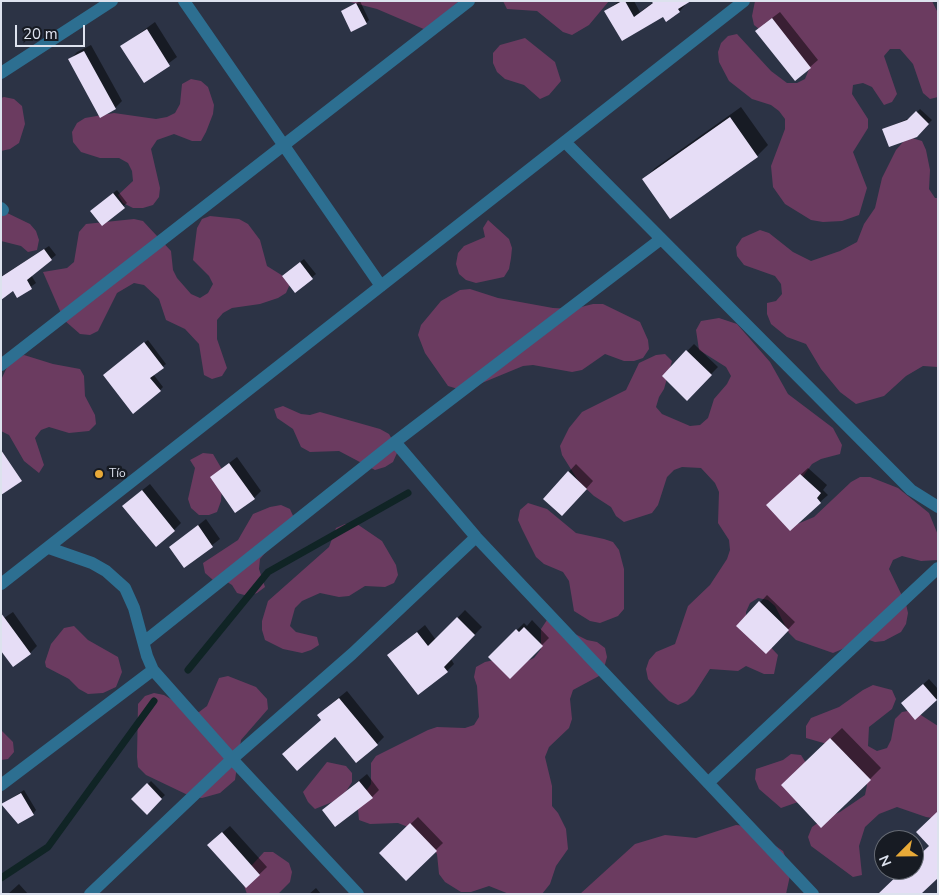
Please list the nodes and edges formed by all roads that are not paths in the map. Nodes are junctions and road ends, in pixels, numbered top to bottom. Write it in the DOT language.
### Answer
graph roads {
  1 [pos="112,1"];
  2 [pos="184,1"];
  3 [pos="469,1"];
  4 [pos="744,1"];
  5 [pos="1,73"];
  6 [pos="566,143"];
  7 [pos="284,146"];
  8 [pos="661,239"];
  9 [pos="381,286"];
  10 [pos="1,365"];
  11 [pos="395,442"];
  12 [pos="938,507"];
  13 [pos="476,537"];
  14 [pos="49,548"];
  15 [pos="938,568"];
  16 [pos="1,584"];
  17 [pos="144,642"];
  18 [pos="153,670"];
  19 [pos="232,759"];
  20 [pos="708,783"];
  21 [pos="1,785"];
  22 [pos="90,894"];
  23 [pos="358,894"];
  24 [pos="814,894"];
  1 -- 5 [label="street"];
  2 -- 7 [label="street"];
  3 -- 7 [label="street"];
  4 -- 6 [label="street"];
  6 -- 8 [label="street"];
  6 -- 9 [label="street"];
  7 -- 9 [label="street"];
  7 -- 10 [label="street"];
  8 -- 11 [label="street"];
  8 -- 12 [label="street"];
  9 -- 14 [label="street"];
  11 -- 13 [label="street"];
  11 -- 17 [label="street"];
  13 -- 19 [label="street"];
  13 -- 20 [label="street"];
  14 -- 16 [label="street"];
  14 -- 17 [label="street"];
  15 -- 20 [label="street"];
  17 -- 18 [label="street"];
  18 -- 19 [label="street"];
  18 -- 21 [label="street"];
  19 -- 22 [label="street"];
  19 -- 23 [label="street"];
  20 -- 24 [label="street"];
}
